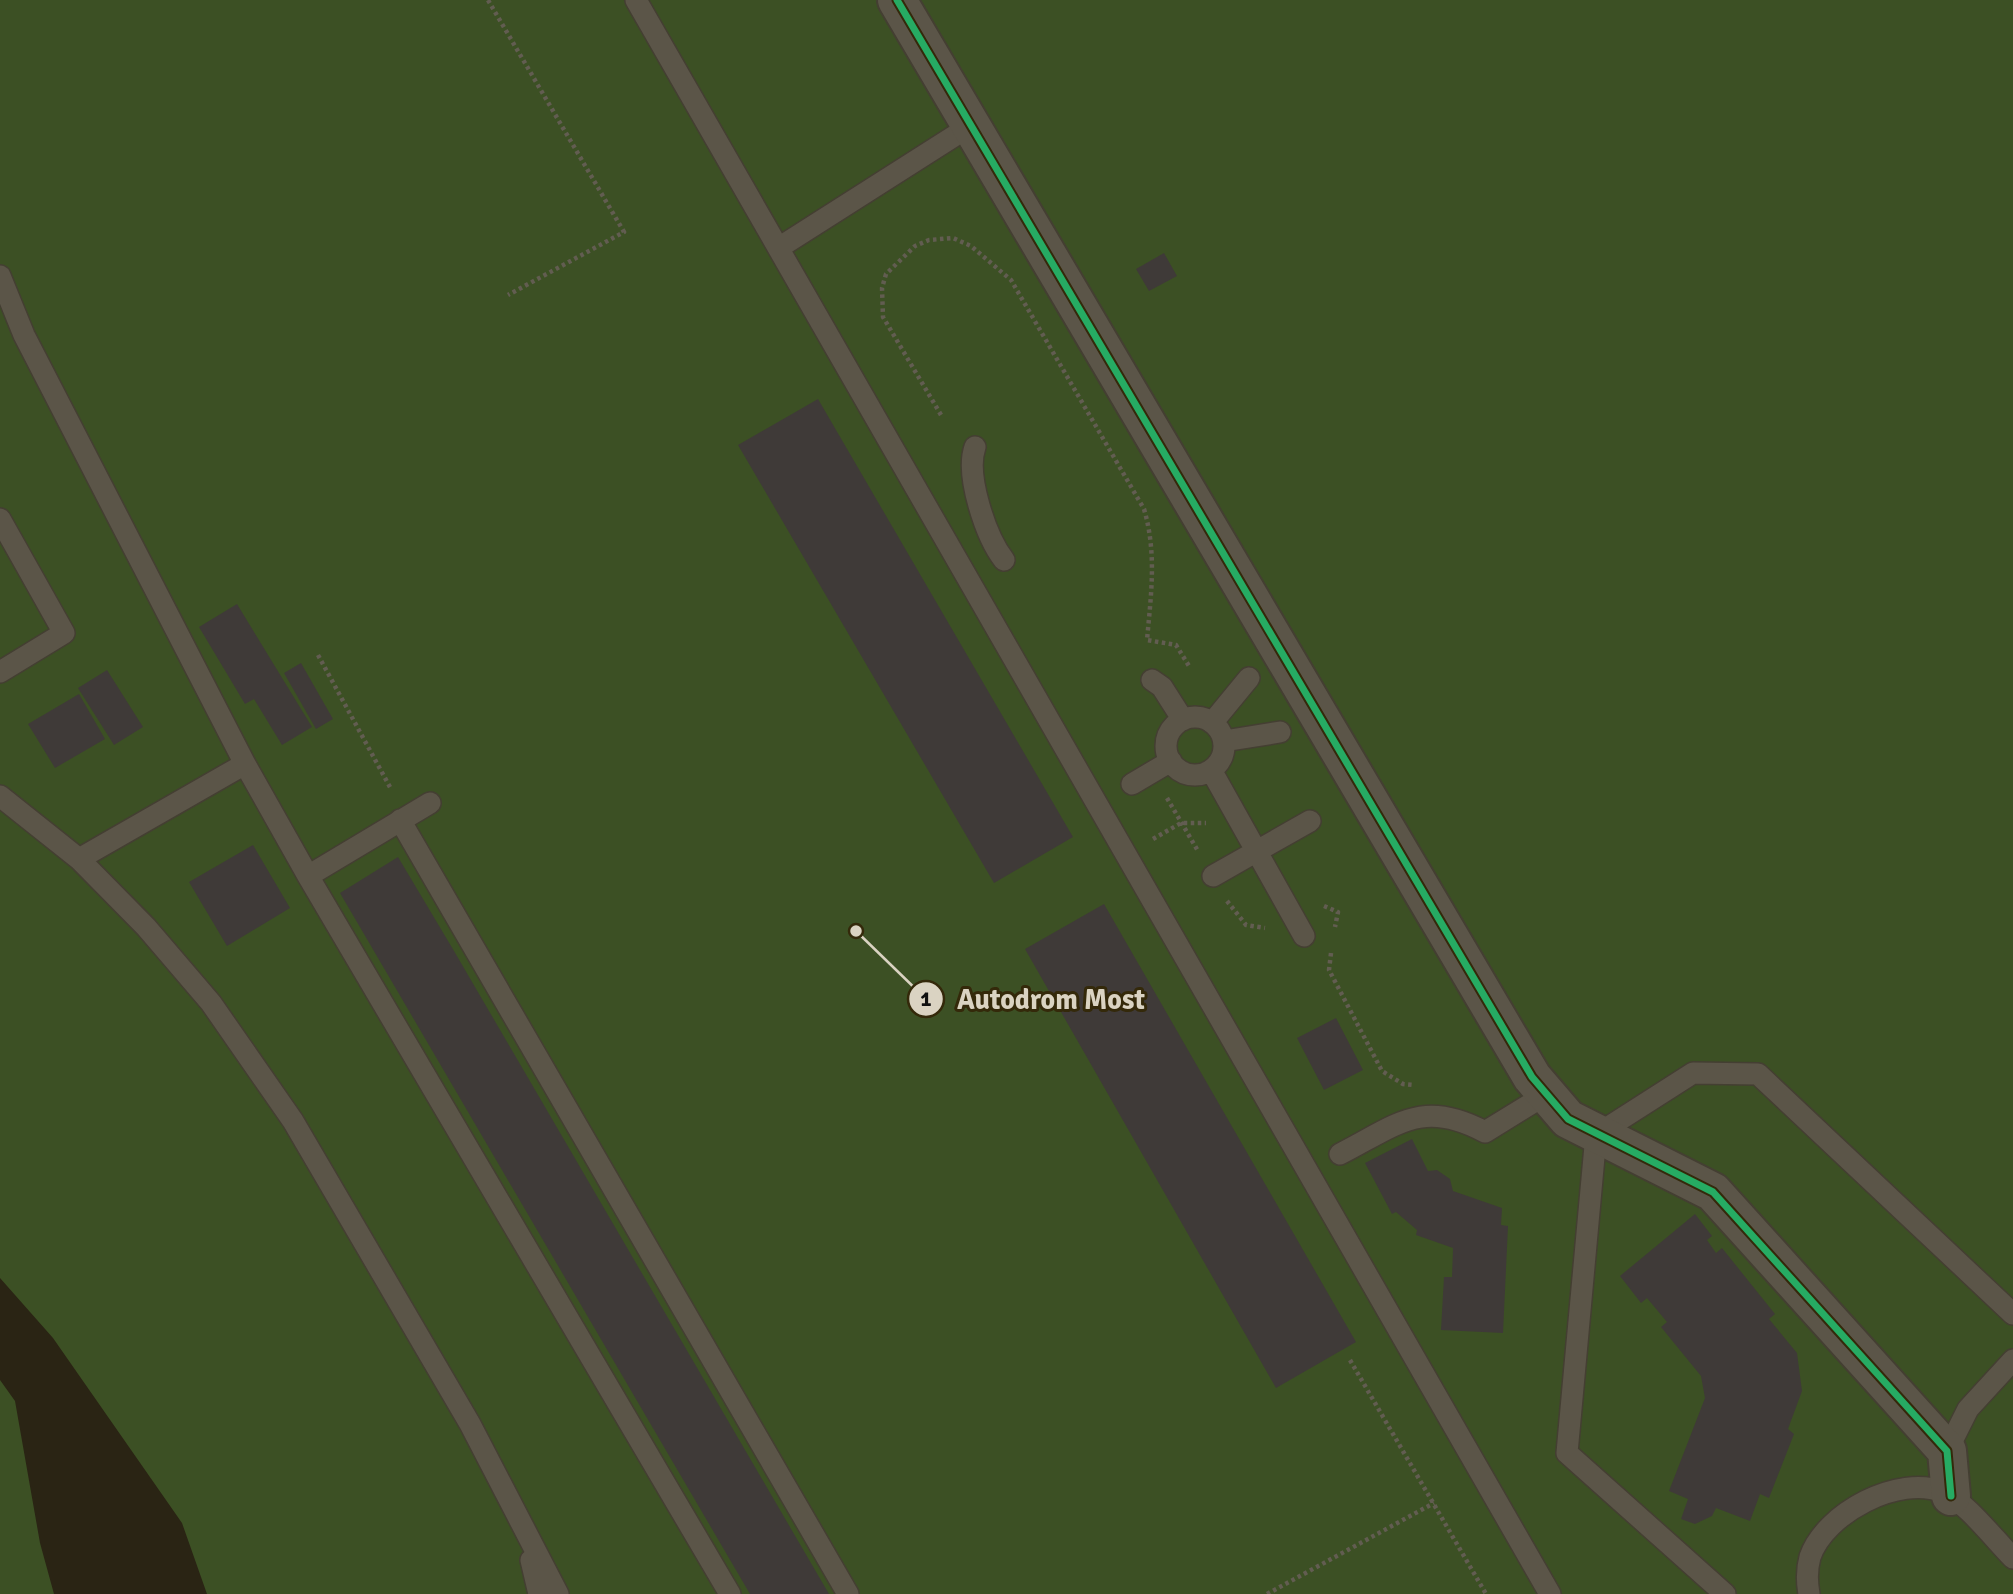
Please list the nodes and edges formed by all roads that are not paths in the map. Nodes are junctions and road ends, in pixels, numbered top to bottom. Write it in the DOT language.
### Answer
graph roads {
  1 [pos="636,0"];
  2 [pos="897,0"];
  3 [pos="970,126"];
  4 [pos="780,247"];
  5 [pos="0,276"];
  6 [pos="975,447"];
  7 [pos="0,519"];
  8 [pos="1004,560"];
  9 [pos="0,672"];
  10 [pos="1249,678"];
  11 [pos="1152,680"];
  12 [pos="1183,720"];
  13 [pos="1218,732"];
  14 [pos="1280,732"];
  15 [pos="1171,761"];
  16 [pos="245,764"];
  17 [pos="1211,770"];
  18 [pos="1132,784"];
  19 [pos="0,796"];
  20 [pos="430,803"];
  21 [pos="403,818"];
  22 [pos="1310,821"];
  23 [pos="1258,851"];
  24 [pos="79,859"];
  25 [pos="308,876"];
  26 [pos="1213,876"];
  27 [pos="1304,936"];
  28 [pos="1545,1095"];
  29 [pos="1595,1135"];
  30 [pos="1340,1154"];
  31 [pos="2013,1314"];
  32 [pos="2013,1360"];
  33 [pos="1947,1451"];
  34 [pos="1951,1496"];
  35 [pos="525,1530"];
  36 [pos="2013,1558"];
  37 [pos="539,1594"];
  38 [pos="558,1594"];
  39 [pos="730,1594"];
  40 [pos="848,1594"];
  41 [pos="1550,1594"];
  42 [pos="1725,1594"];
  43 [pos="1809,1594"];
  1 -- 4 [label="lane"];
  2 -- 3 [label="street"];
  3 -- 4 [label="lane"];
  3 -- 28 [label="street"];
  4 -- 41 [label="lane"];
  5 -- 16 [label="lane"];
  6 -- 8 [label="lane"];
  7 -- 9 [label="lane"];
  10 -- 13 [label="lane"];
  11 -- 12 [label="lane"];
  12 -- 13 [label="lane"];
  12 -- 15 [label="lane"];
  13 -- 14 [label="lane"];
  13 -- 17 [label="lane"];
  15 -- 17 [label="lane"];
  15 -- 18 [label="lane"];
  16 -- 24 [label="lane"];
  16 -- 25 [label="lane"];
  17 -- 23 [label="lane"];
  19 -- 24 [label="lane"];
  20 -- 21 [label="lane"];
  21 -- 25 [label="lane"];
  21 -- 40 [label="lane"];
  22 -- 23 [label="lane"];
  23 -- 26 [label="lane"];
  23 -- 27 [label="lane"];
  24 -- 35 [label="lane"];
  25 -- 39 [label="lane"];
  28 -- 29 [label="street"];
  28 -- 30 [label="lane"];
  29 -- 31 [label="lane"];
  29 -- 33 [label="street"];
  29 -- 42 [label="lane"];
  32 -- 33 [label="lane"];
  33 -- 34 [label="street"];
  34 -- 36 [label="lane"];
  34 -- 43 [label="lane"];
  35 -- 37 [label="lane"];
  35 -- 38 [label="lane"];
}
